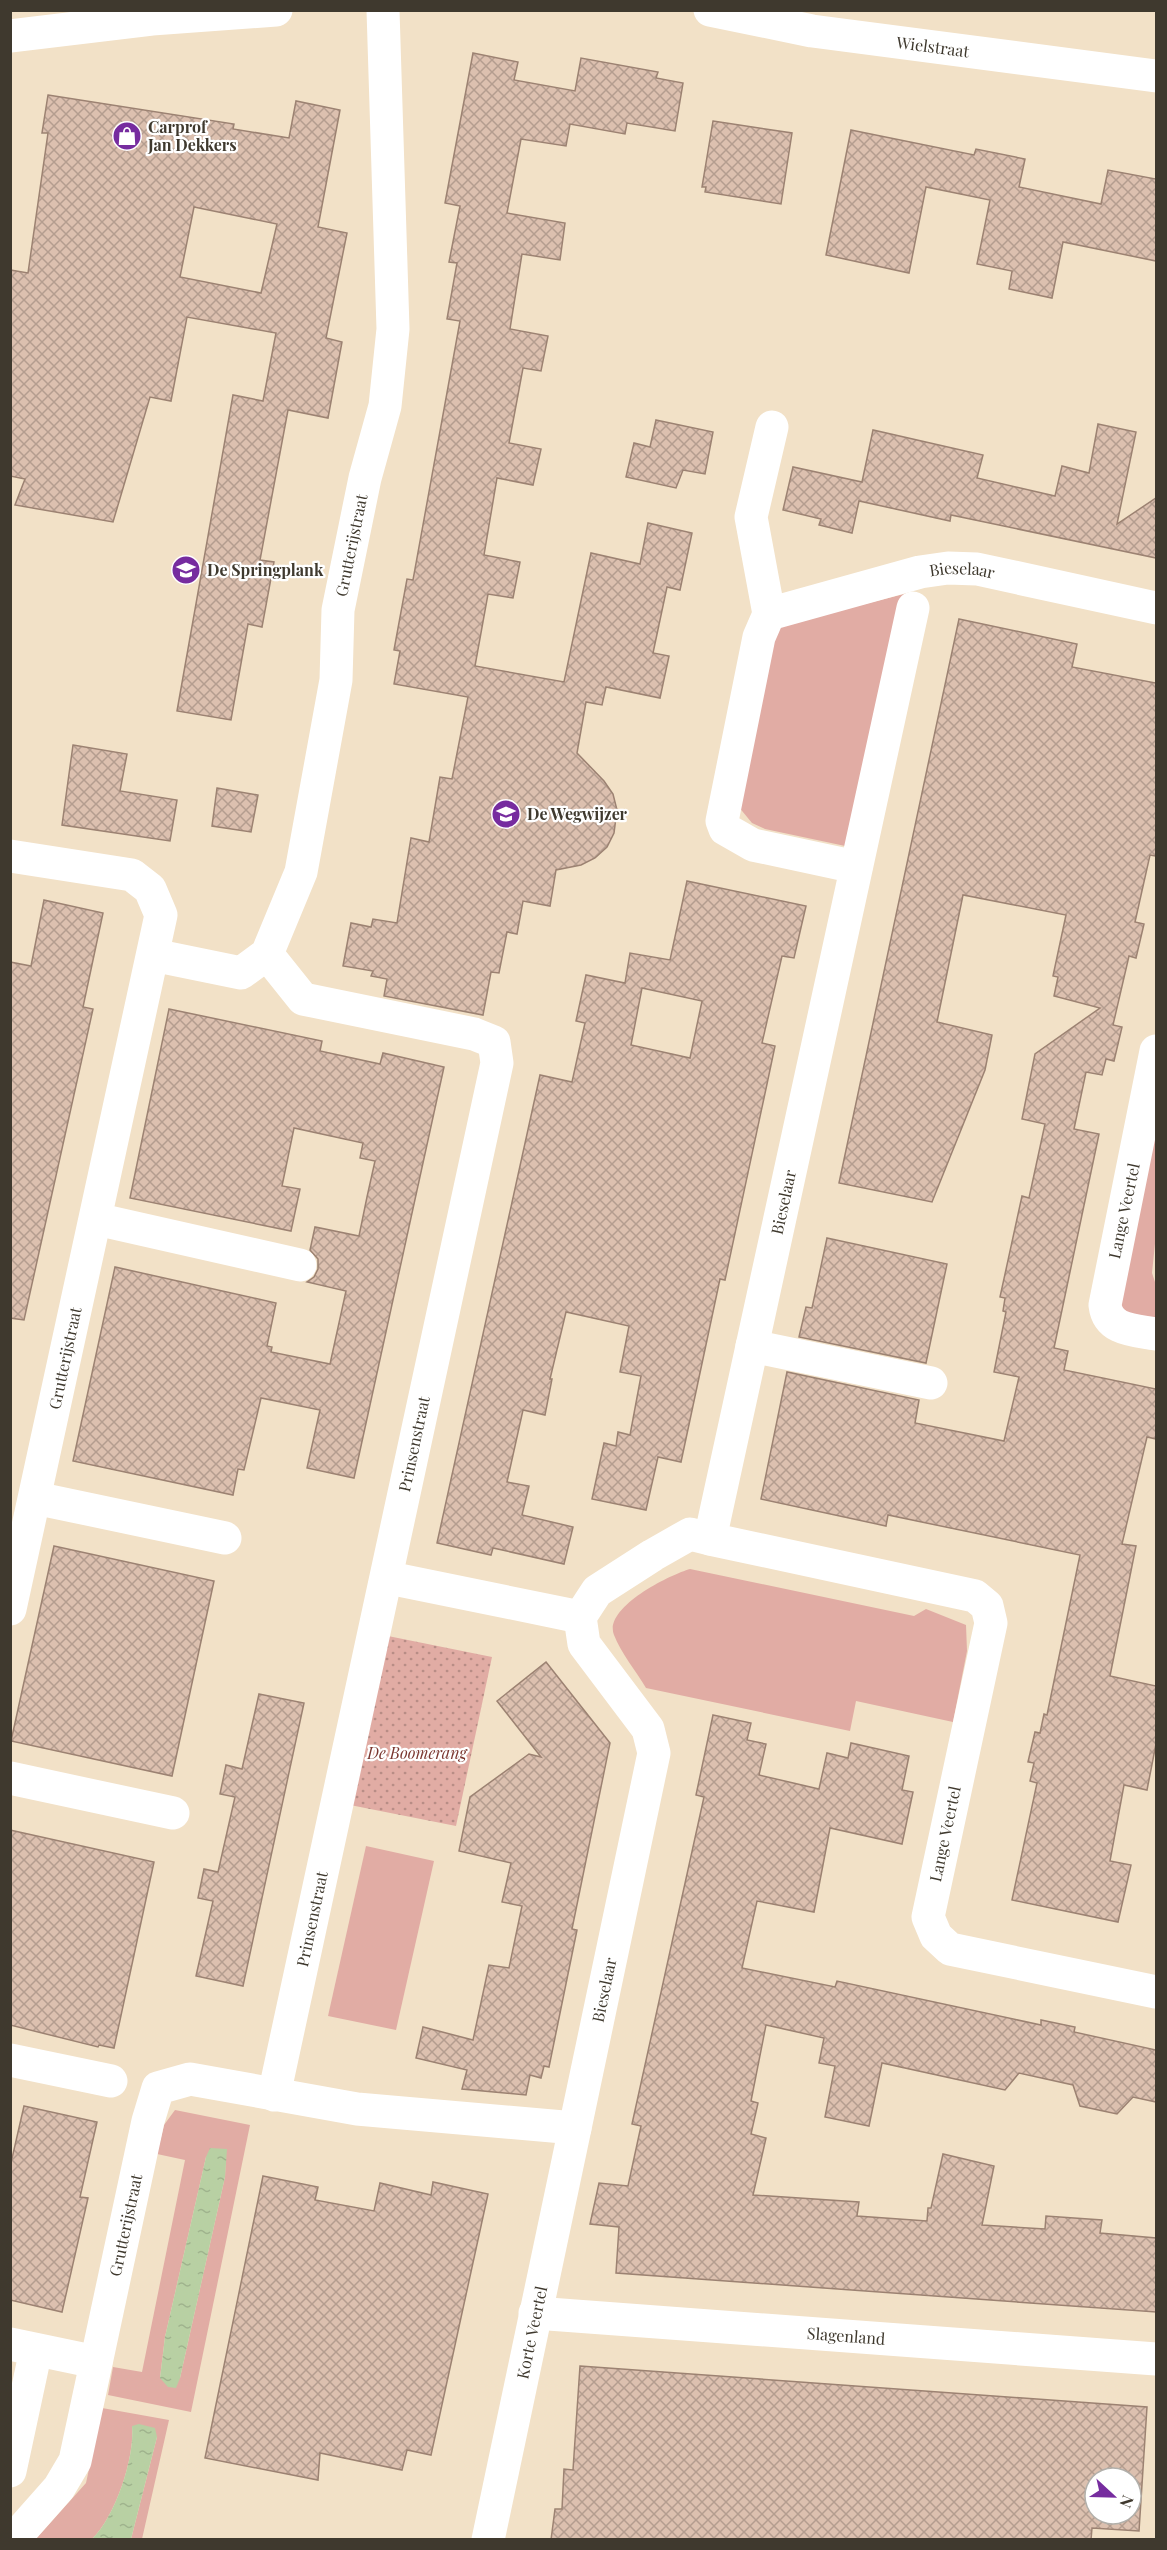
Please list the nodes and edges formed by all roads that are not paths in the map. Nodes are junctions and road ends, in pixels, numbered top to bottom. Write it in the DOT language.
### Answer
graph roads {
  1 [pos="276,10"];
  2 [pos="383,10"];
  3 [pos="711,11"];
  4 [pos="152,15"];
  5 [pos="10,36"];
  6 [pos="1156,75"];
  7 [pos="772,427"];
  8 [pos="913,608"];
  9 [pos="1156,608"];
  10 [pos="769,614"];
  11 [pos="10,856"];
  12 [pos="856,867"];
  13 [pos="267,954"];
  14 [pos="153,955"];
  15 [pos="1156,1051"];
  16 [pos="96,1219"];
  17 [pos="300,1265"];
  18 [pos="1156,1334"];
  19 [pos="752,1346"];
  20 [pos="931,1383"];
  21 [pos="35,1497"];
  22 [pos="225,1538"];
  23 [pos="710,1539"];
  24 [pos="399,1580"];
  25 [pos="10,1609"];
  26 [pos="580,1617"];
  27 [pos="10,1778"];
  28 [pos="173,1813"];
  29 [pos="1156,1992"];
  30 [pos="10,2060"];
  31 [pos="111,2081"];
  32 [pos="273,2095"];
  33 [pos="575,2128"];
  34 [pos="535,2313"];
  35 [pos="23,2347"];
  36 [pos="1156,2359"];
  37 [pos="96,2362"];
  38 [pos="10,2471"];
  39 [pos="13,2540"];
  40 [pos="488,2540"];
  1 -- 4 [label="street"];
  2 -- 13 [label="street, Grutterijstraat"];
  3 -- 6 [label="street, Wielstraat"];
  4 -- 5 [label="street"];
  7 -- 10 [label="street"];
  8 -- 12 [label="street, Bieselaar"];
  9 -- 10 [label="street, Bieselaar"];
  10 -- 12 [label="street"];
  11 -- 14 [label="street, Grutterijstraat"];
  12 -- 19 [label="street, Bieselaar"];
  13 -- 14 [label="street"];
  13 -- 32 [label="street, Prinsenstraat"];
  14 -- 16 [label="street, Grutterijstraat"];
  15 -- 18 [label="street, Lange Veertel"];
  16 -- 17 [label="street"];
  16 -- 21 [label="street, Grutterijstraat"];
  19 -- 20 [label="street"];
  19 -- 23 [label="street, Bieselaar"];
  21 -- 22 [label="street"];
  21 -- 25 [label="street, Grutterijstraat"];
  23 -- 26 [label="street"];
  23 -- 29 [label="street, Lange Veertel"];
  24 -- 26 [label="street"];
  26 -- 33 [label="street, Bieselaar"];
  27 -- 28 [label="street"];
  30 -- 31 [label="street"];
  32 -- 33 [label="street"];
  32 -- 37 [label="street, Grutterijstraat"];
  33 -- 34 [label="street, Korte Veertel"];
  34 -- 36 [label="street, Slagenland"];
  34 -- 40 [label="street, Korte Veertel"];
  35 -- 37 [label="street"];
  35 -- 38 [label="street"];
  37 -- 39 [label="street, Grutterijstraat"];
}
